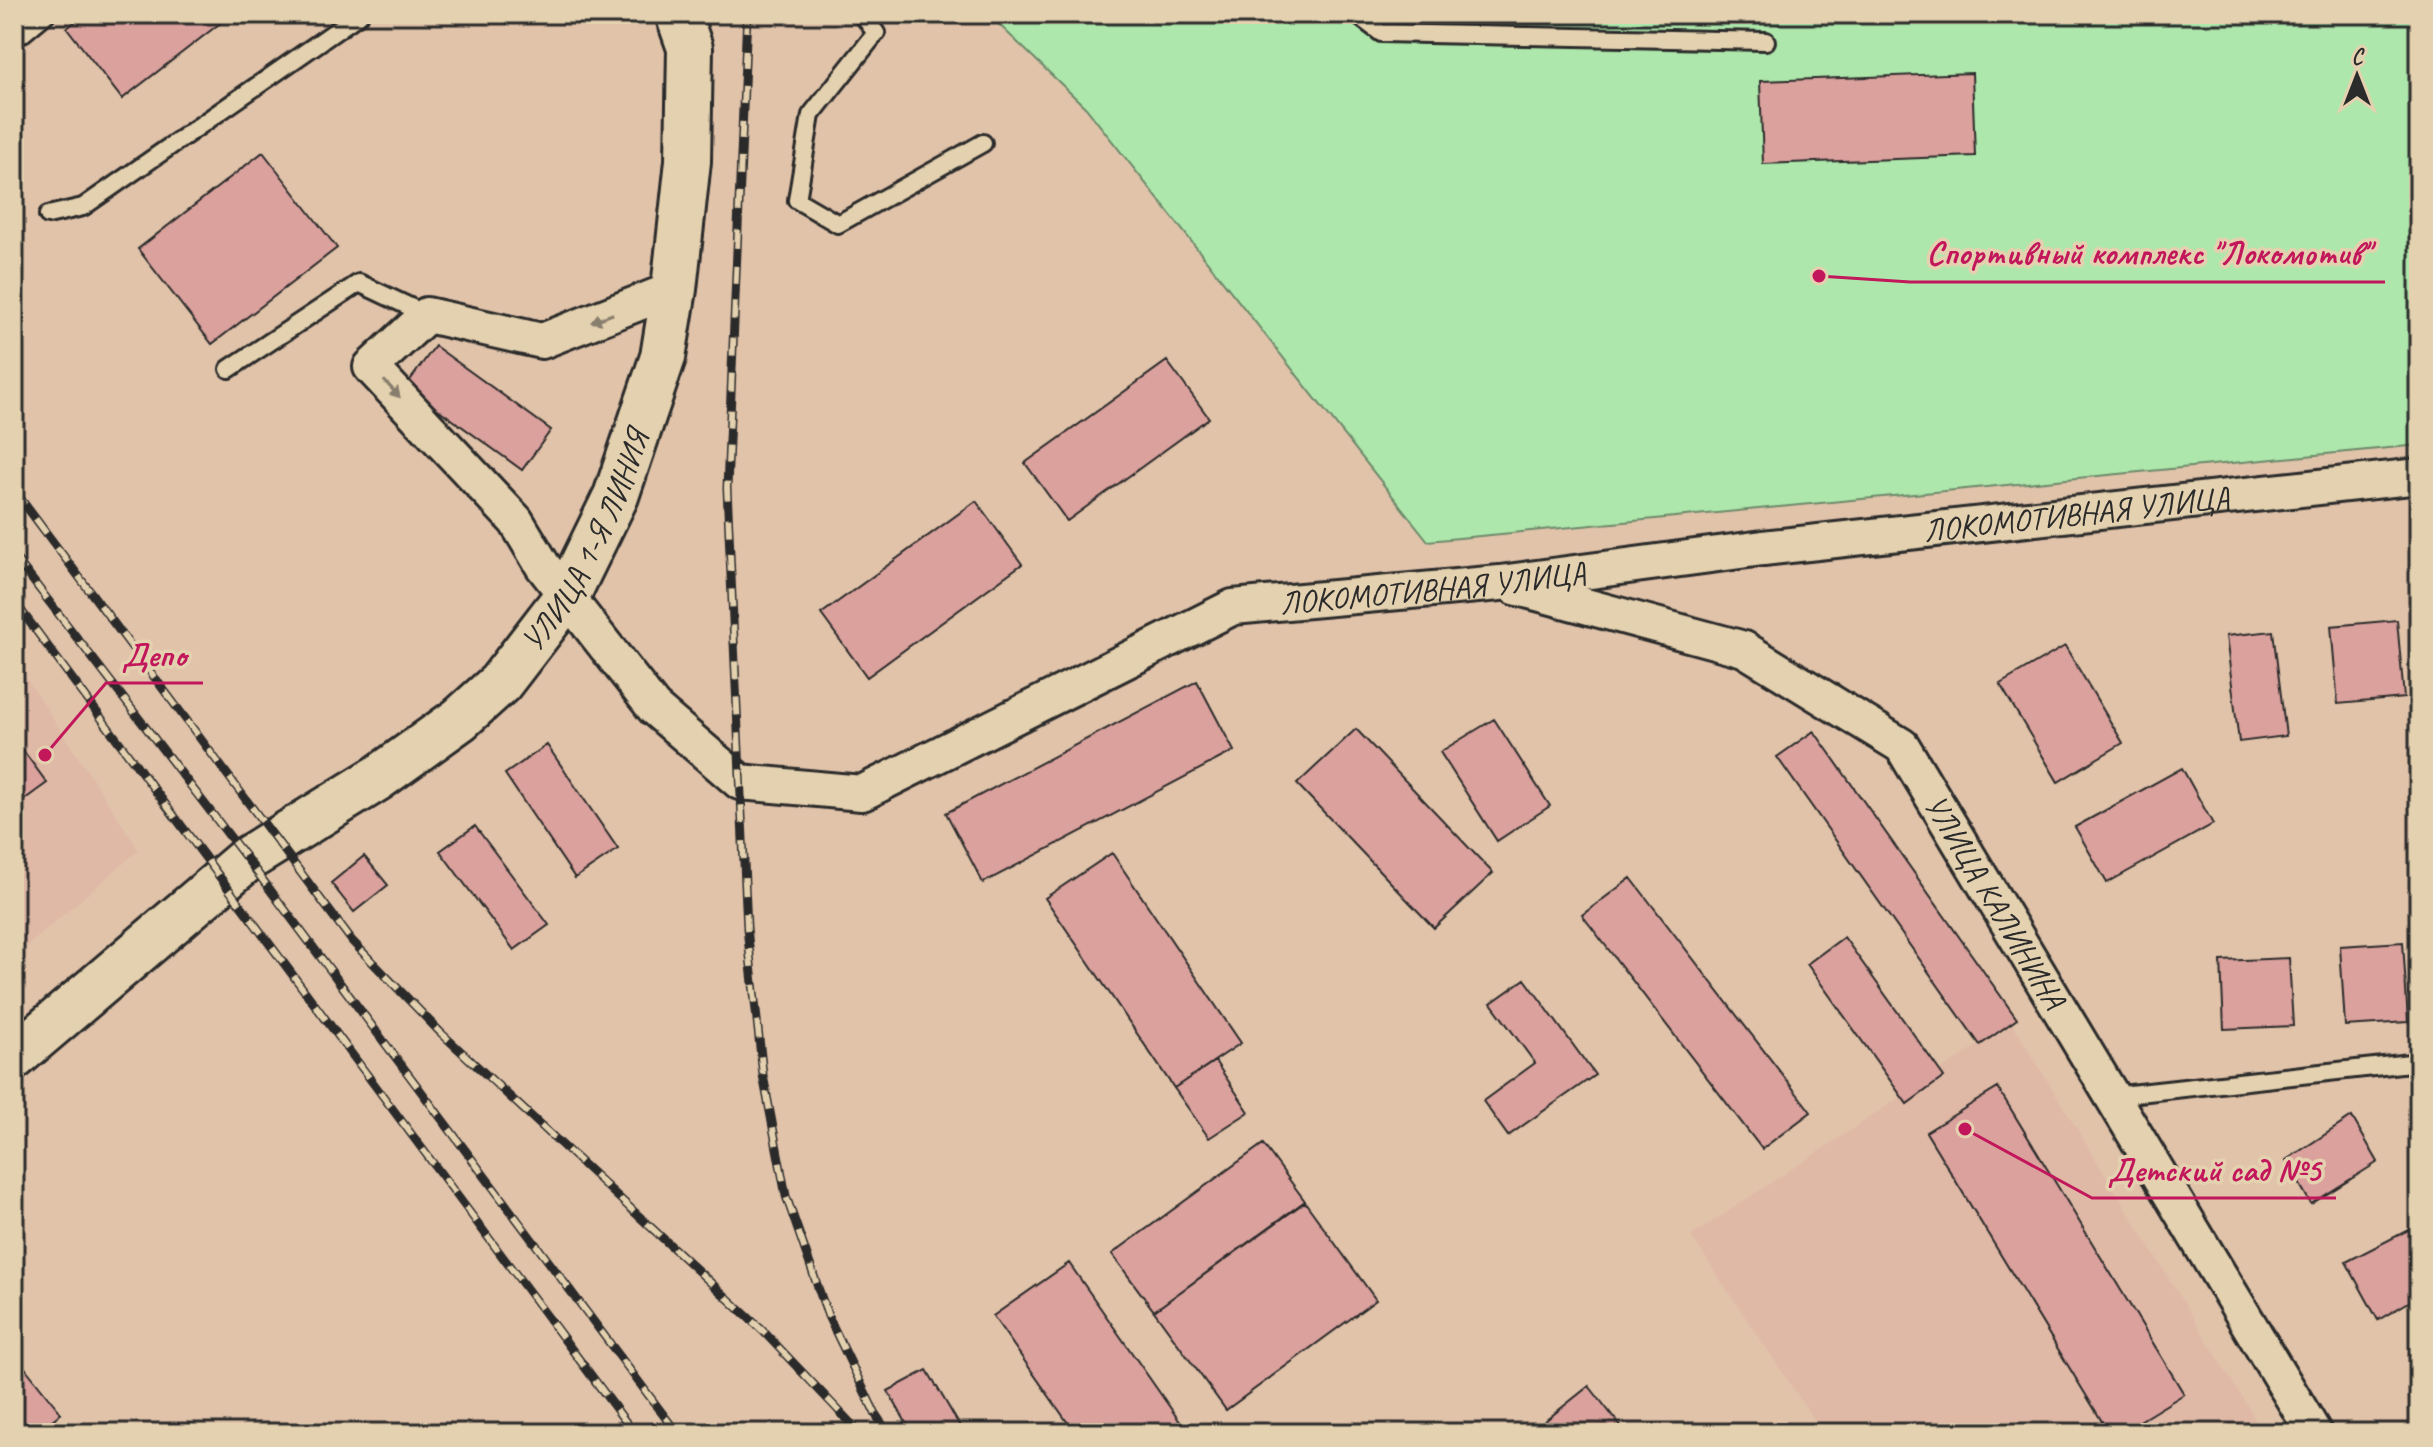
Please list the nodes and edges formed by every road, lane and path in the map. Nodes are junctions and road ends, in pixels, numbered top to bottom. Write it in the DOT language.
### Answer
graph roads {
  1 [pos="46,14"];
  2 [pos="360,14"];
  3 [pos="862,14"];
  4 [pos="1356,14"];
  5 [pos="691,25"];
  6 [pos="22,34"];
  7 [pos="1766,41"];
  8 [pos="983,143"];
  9 [pos="48,215"];
  10 [pos="674,289"];
  11 [pos="427,315"];
  12 [pos="229,369"];
  13 [pos="2419,476"];
  14 [pos="1500,583"];
  15 [pos="567,596"];
  16 [pos="14,1057"];
  17 [pos="2419,1062"];
  18 [pos="2112,1096"];
  19 [pos="2314,1433"];
  1 -- 6 [label="lane"];
  2 -- 9 [label="lane"];
  3 -- 8 [label="lane"];
  4 -- 7 [label="lane"];
  5 -- 10 [label="main road, УЛИЦА 1-Я ЛИНИЯ"];
  10 -- 11 [label="street, one-way"];
  10 -- 15 [label="main road, УЛИЦА 1-Я ЛИНИЯ"];
  11 -- 12 [label="lane"];
  11 -- 15 [label="street, ЛОКОМОТИВНАЯ УЛИЦА, one-way"];
  13 -- 14 [label="street, ЛОКОМОТИВНАЯ УЛИЦА"];
  14 -- 15 [label="street, ЛОКОМОТИВНАЯ УЛИЦА"];
  14 -- 18 [label="street, УЛИЦА КАЛИНИНА"];
  15 -- 16 [label="main road, УЛИЦА 1-Я ЛИНИЯ"];
  17 -- 18 [label="lane"];
  18 -- 19 [label="street, УЛИЦА КАЛИНИНА"];
}
